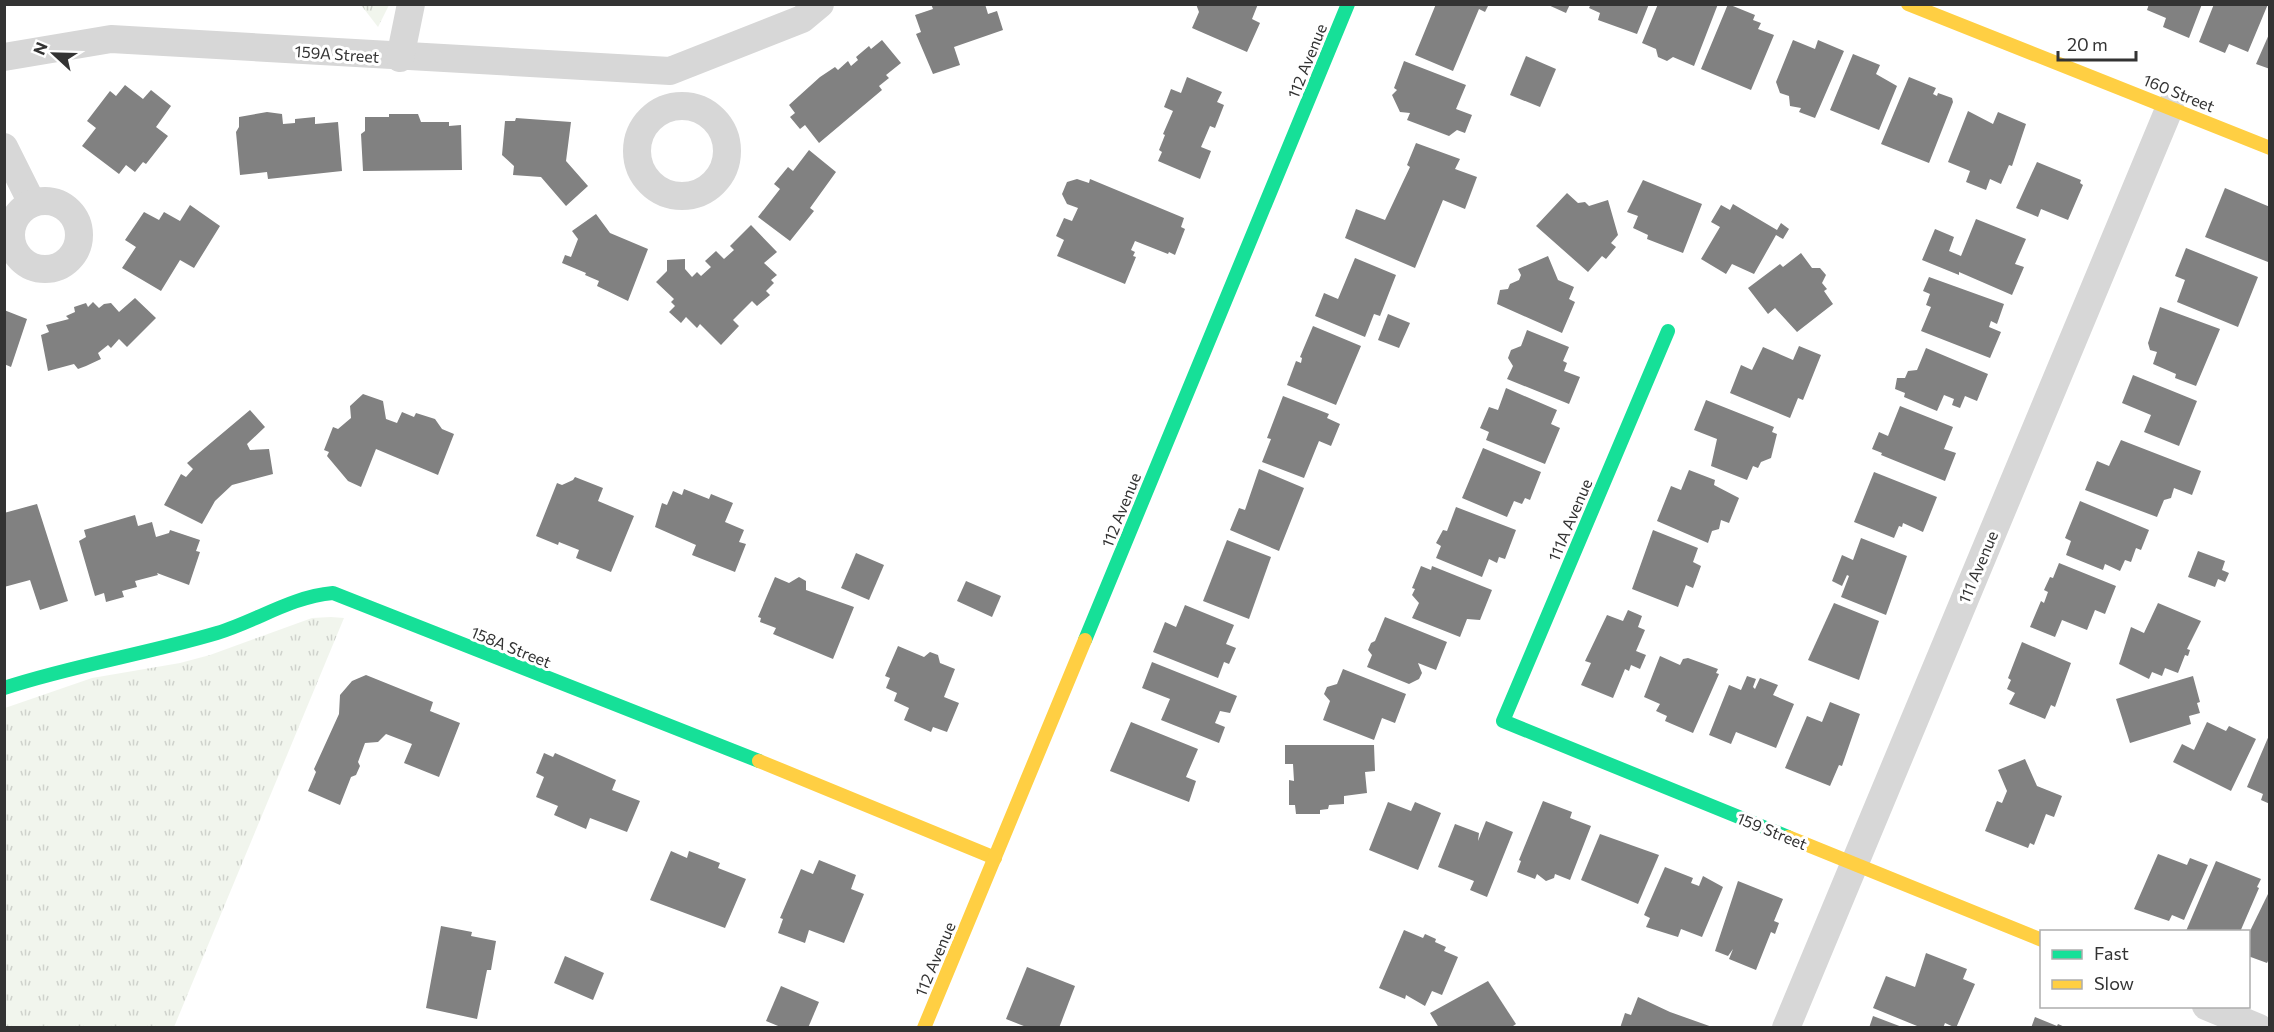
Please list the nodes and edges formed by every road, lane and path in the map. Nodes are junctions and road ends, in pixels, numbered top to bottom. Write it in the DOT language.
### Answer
graph roads {
  1 [pos="411,4"];
  2 [pos="820,4"];
  3 [pos="1348,4"];
  4 [pos="1908,4"];
  5 [pos="4,57"];
  6 [pos="400,58"];
  7 [pos="670,71"];
  8 [pos="670,107"];
  9 [pos="2170,107"];
  10 [pos="4,147"];
  11 [pos="2270,148"];
  12 [pos="32,203"];
  13 [pos="1668,331"];
  14 [pos="4,688"];
  15 [pos="1503,721"];
  16 [pos="995,858"];
  17 [pos="1853,865"];
  18 [pos="2040,939"];
  19 [pos="2211,1008"];
  20 [pos="924,1028"];
  21 [pos="1786,1028"];
  22 [pos="2259,1028"];
  1 -- 6 [label="street"];
  2 -- 7 [label="street, 159A Street"];
  3 -- 16 [label="street, 112 Avenue"];
  4 -- 9 [label="street, 160 Street"];
  5 -- 6 [label="street, 159A Street"];
  6 -- 7 [label="street, 159A Street"];
  7 -- 8 [label="street"];
  9 -- 11 [label="street, 160 Street"];
  9 -- 17 [label="street, 111 Avenue"];
  10 -- 12 [label="street"];
  13 -- 15 [label="street, 111A Avenue"];
  14 -- 16 [label="street, 158A Street"];
  15 -- 17 [label="street, 159 Street"];
  16 -- 20 [label="street, 112 Avenue"];
  17 -- 18 [label="street, 159 Street"];
  17 -- 21 [label="street, 111 Avenue"];
  19 -- 22 [label="street"];
}
